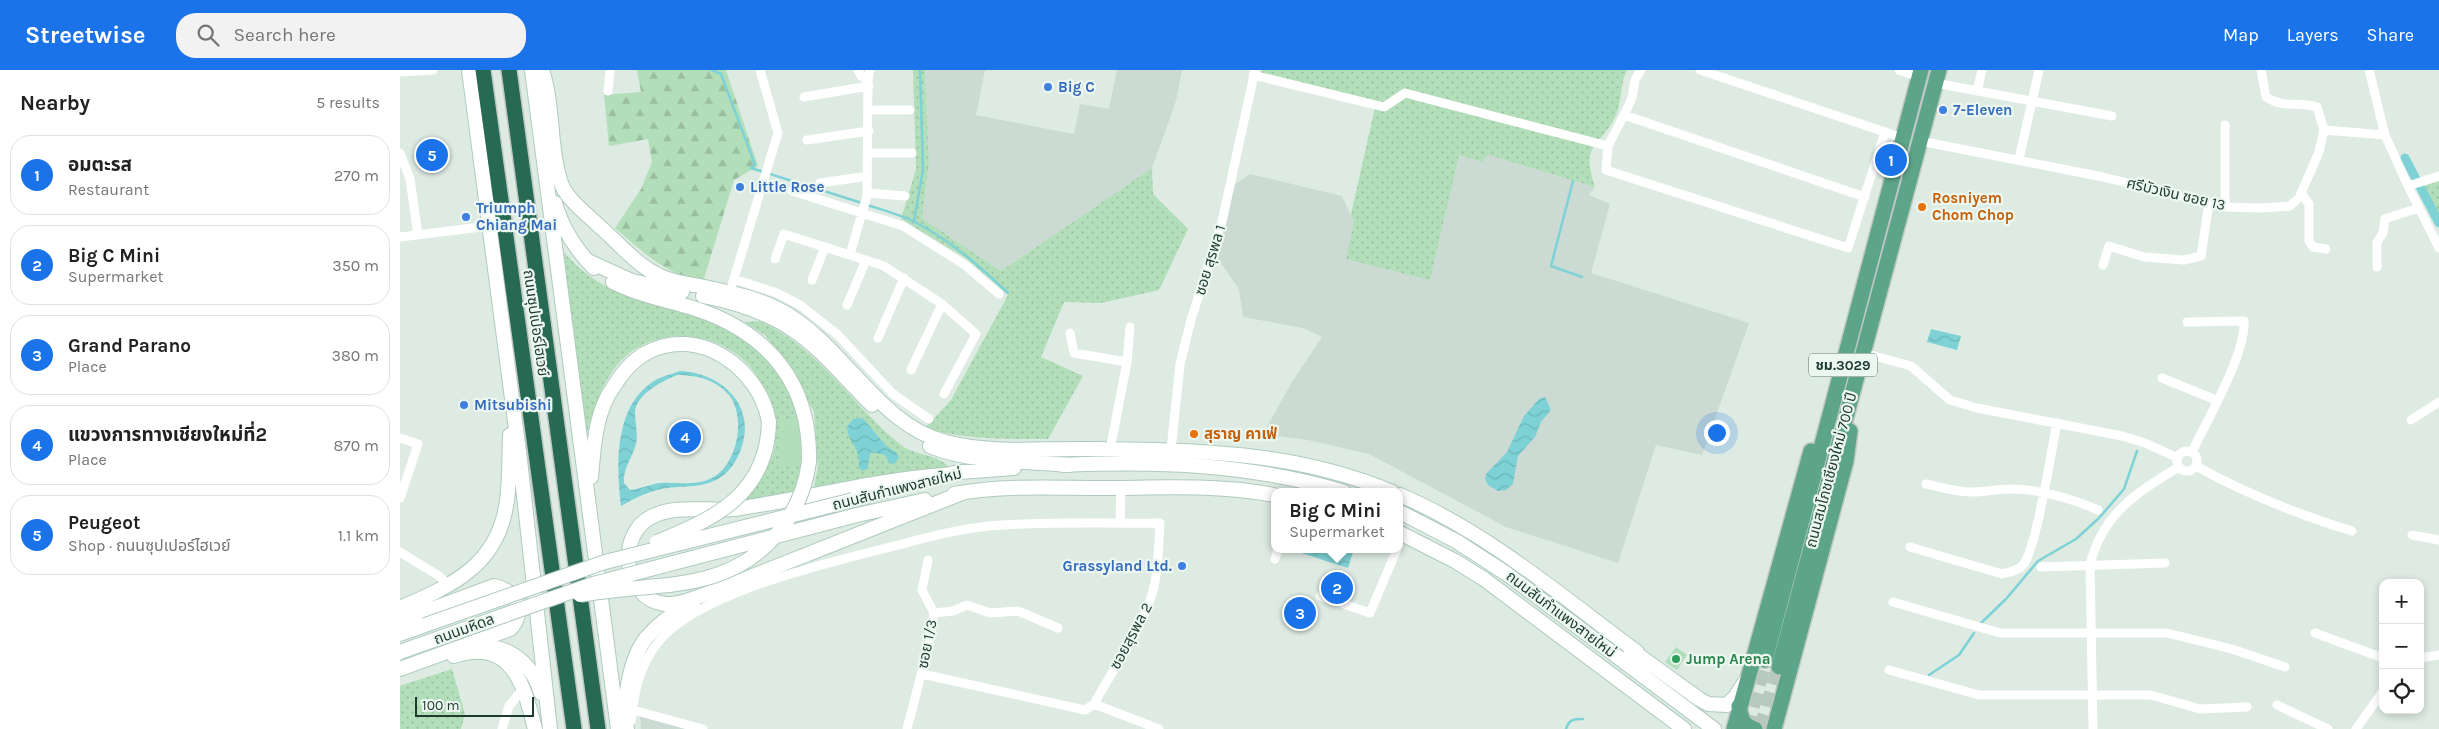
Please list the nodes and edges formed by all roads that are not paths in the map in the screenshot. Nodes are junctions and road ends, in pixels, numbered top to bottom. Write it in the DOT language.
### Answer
graph roads {
  1 [pos="433,70"];
  2 [pos="469,70"];
  3 [pos="483,70"];
  4 [pos="509,70"];
  5 [pos="532,70"];
  6 [pos="542,70"];
  7 [pos="610,70"];
  8 [pos="760,70"];
  9 [pos="858,70"];
  10 [pos="870,70"];
  11 [pos="1641,70"];
  12 [pos="1700,70"];
  13 [pos="1899,70"];
  14 [pos="1982,70"];
  15 [pos="2039,70"];
  16 [pos="2261,70"];
  17 [pos="2369,70"];
  18 [pos="400,72"];
  19 [pos="1254,73"];
  20 [pos="1920,73"];
  21 [pos="1937,77"];
  22 [pos="868,83"];
  23 [pos="608,91"];
  24 [pos="1977,91"];
  25 [pos="804,97"];
  26 [pos="2032,101"];
  27 [pos="869,110"];
  28 [pos="910,110"];
  29 [pos="1624,116"];
  30 [pos="2112,116"];
  31 [pos="2225,125"];
  32 [pos="2324,130"];
  33 [pos="869,131"];
  34 [pos="1885,132"];
  35 [pos="2385,135"];
  36 [pos="1903,138"];
  37 [pos="808,140"];
  38 [pos="1920,140"];
  39 [pos="542,143"];
  40 [pos="1608,146"];
  41 [pos="400,153"];
  42 [pos="869,153"];
  43 [pos="912,153"];
  44 [pos="2019,159"];
  45 [pos="868,176"];
  46 [pos="2439,176"];
  47 [pos="820,183"];
  48 [pos="2408,186"];
  49 [pos="792,191"];
  50 [pos="2301,193"];
  51 [pos="867,195"];
  52 [pos="905,196"];
  53 [pos="1865,197"];
  54 [pos="2210,204"];
  55 [pos="2225,207"];
  56 [pos="2418,208"];
  57 [pos="863,210"];
  58 [pos="489,226"];
  59 [pos="418,235"];
  60 [pos="400,237"];
  61 [pos="825,247"];
  62 [pos="2439,248"];
  63 [pos="2326,249"];
  64 [pos="850,254"];
  65 [pos="776,259"];
  66 [pos="866,260"];
  67 [pos="588,261"];
  68 [pos="2103,265"];
  69 [pos="2376,266"];
  70 [pos="904,278"];
  71 [pos="812,280"];
  72 [pos="732,286"];
  73 [pos="999,294"];
  74 [pos="847,304"];
  75 [pos="942,304"];
  76 [pos="2187,322"];
  77 [pos="1130,327"];
  78 [pos="1070,333"];
  79 [pos="878,338"];
  80 [pos="1862,353"];
  81 [pos="1127,362"];
  82 [pos="911,370"];
  83 [pos="2162,378"];
  84 [pos="1844,392"];
  85 [pos="944,394"];
  86 [pos="2216,400"];
  87 [pos="2439,402"];
  88 [pos="513,406"];
  89 [pos="897,406"];
  90 [pos="930,419"];
  91 [pos="2411,420"];
  92 [pos="2057,423"];
  93 [pos="400,438"];
  94 [pos="1110,450"];
  95 [pos="1176,450"];
  96 [pos="2192,452"];
  97 [pos="2178,458"];
  98 [pos="520,460"];
  99 [pos="1070,465"];
  100 [pos="1203,465"];
  101 [pos="2196,466"];
  102 [pos="2179,468"];
  103 [pos="1323,469"];
  104 [pos="1272,474"];
  105 [pos="944,475"];
  106 [pos="1926,484"];
  107 [pos="1121,488"];
  108 [pos="1328,488"];
  109 [pos="1380,488"];
  110 [pos="962,492"];
  111 [pos="2042,492"];
  112 [pos="401,493"];
  113 [pos="1271,495"];
  114 [pos="1403,497"];
  115 [pos="2098,510"];
  116 [pos="1403,513"];
  117 [pos="1453,522"];
  118 [pos="1120,524"];
  119 [pos="2352,531"];
  120 [pos="592,532"];
  121 [pos="2412,535"];
  122 [pos="1403,538"];
  123 [pos="2439,540"];
  124 [pos="1910,547"];
  125 [pos="400,552"];
  126 [pos="1277,553"];
  127 [pos="1395,553"];
  128 [pos="1479,554"];
  129 [pos="1275,559"];
  130 [pos="928,560"];
  131 [pos="605,562"];
  132 [pos="2165,563"];
  133 [pos="2090,565"];
  134 [pos="2041,567"];
  135 [pos="450,586"];
  136 [pos="720,589"];
  137 [pos="520,592"];
  138 [pos="1320,596"];
  139 [pos="1893,602"];
  140 [pos="528,606"];
  141 [pos="400,608"];
  142 [pos="934,613"];
  143 [pos="1568,619"];
  144 [pos="400,621"];
  145 [pos="1058,628"];
  146 [pos="2092,633"];
  147 [pos="2315,633"];
  148 [pos="400,634"];
  149 [pos="400,652"];
  150 [pos="1636,652"];
  151 [pos="2439,655"];
  152 [pos="433,656"];
  153 [pos="2379,657"];
  154 [pos="2424,657"];
  155 [pos="1772,664"];
  156 [pos="2284,667"];
  157 [pos="400,670"];
  158 [pos="1888,670"];
  159 [pos="922,674"];
  160 [pos="1746,679"];
  161 [pos="524,688"];
  162 [pos="2092,695"];
  163 [pos="2379,697"];
  164 [pos="1094,704"];
  165 [pos="2276,705"];
  166 [pos="1739,706"];
  167 [pos="2247,707"];
  168 [pos="633,710"];
  169 [pos="550,724"];
  170 [pos="2358,726"];
  171 [pos="1774,727"];
  172 [pos="502,729"];
  173 [pos="535,729"];
  174 [pos="574,729"];
  175 [pos="598,729"];
  176 [pos="618,729"];
  177 [pos="627,729"];
  178 [pos="631,729"];
  179 [pos="703,729"];
  180 [pos="907,729"];
  181 [pos="1159,729"];
  182 [pos="1684,729"];
  183 [pos="1714,729"];
  184 [pos="1734,729"];
  185 [pos="1755,729"];
  186 [pos="2093,729"];
  187 [pos="2328,729"];
  188 [pos="2369,729"];
  1 -- 18 [label="street"];
  2 -- 58 [label="main road"];
  3 -- 174 [label="highway, ถนนซุปเปอร์ไฮเวย์"];
  4 -- 175 [label="highway, ถนนซุปเปอร์ไฮเวย์"];
  5 -- 39 [label="main road"];
  6 -- 72 [label="main road"];
  7 -- 23 [label="street"];
  8 -- 72 [label="street"];
  9 -- 22 [label="street"];
  10 -- 22 [label="street"];
  11 -- 29 [label="street"];
  12 -- 34 [label="street"];
  13 -- 20 [label="street"];
  14 -- 24 [label="street"];
  15 -- 26 [label="street"];
  16 -- 32 [label="street"];
  17 -- 35 [label="street"];
  19 -- 40 [label="street"];
  19 -- 95 [label="street, ซอย สุรพล 1"];
  20 -- 36 [label="main road, ถนนสมโภชเชียงใหม่ 700 ปี / ชม.3029"];
  21 -- 24 [label="street"];
  21 -- 38 [label="main road, ถนนสมโภชเชียงใหม่ 700 ปี / ชม.3029"];
  22 -- 25 [label="street"];
  22 -- 27 [label="street"];
  24 -- 26 [label="street"];
  26 -- 30 [label="street"];
  26 -- 44 [label="street"];
  27 -- 28 [label="street"];
  27 -- 33 [label="street"];
  29 -- 40 [label="street"];
  29 -- 53 [label="street"];
  31 -- 55 [label="street"];
  32 -- 35 [label="street"];
  32 -- 50 [label="street"];
  33 -- 37 [label="street"];
  33 -- 42 [label="street"];
  34 -- 36 [label="street"];
  34 -- 53 [label="street"];
  35 -- 48 [label="street"];
  36 -- 84 [label="main road, ถนนสมโภชเชียงใหม่ 700 ปี / ชม.3029"];
  38 -- 44 [label="street, ศรีบัวเงิน ซอย 13"];
  38 -- 80 [label="main road, ถนนสมโภชเชียงใหม่ 700 ปี / ชม.3029"];
  39 -- 67 [label="main road"];
  39 -- 120 [label="main road"];
  40 -- 53 [label="street"];
  41 -- 59 [label="street"];
  42 -- 43 [label="street"];
  42 -- 45 [label="street"];
  44 -- 54 [label="street, ศรีบัวเงิน ซอย 13"];
  45 -- 47 [label="street"];
  45 -- 51 [label="street"];
  46 -- 48 [label="street"];
  48 -- 56 [label="street"];
  49 -- 57 [label="street"];
  50 -- 55 [label="street, ศรีบัวเงิน ซอย 13"];
  50 -- 63 [label="street"];
  51 -- 52 [label="street"];
  51 -- 57 [label="street"];
  54 -- 55 [label="street, ศรีบัวเงิน ซอย 13"];
  54 -- 68 [label="street"];
  56 -- 62 [label="street"];
  56 -- 69 [label="street"];
  57 -- 64 [label="street"];
  57 -- 73 [label="street"];
  58 -- 59 [label="street"];
  58 -- 88 [label="main road"];
  59 -- 60 [label="street"];
  61 -- 64 [label="street"];
  61 -- 65 [label="street"];
  61 -- 71 [label="street"];
  64 -- 66 [label="street"];
  66 -- 70 [label="street"];
  66 -- 74 [label="street"];
  67 -- 99 [label="main road"];
  67 -- 140 [label="main road, bridge"];
  70 -- 75 [label="street"];
  70 -- 79 [label="street"];
  72 -- 89 [label="main road"];
  75 -- 82 [label="street"];
  75 -- 85 [label="street"];
  76 -- 86 [label="street"];
  77 -- 81 [label="street"];
  78 -- 81 [label="street"];
  80 -- 84 [label="main road, ถนนสมโภชเชียงใหม่ 700 ปี / ชม.3029"];
  80 -- 92 [label="street"];
  81 -- 94 [label="street"];
  83 -- 86 [label="street"];
  84 -- 155 [label="main road, ถนนสมโภชเชียงใหม่ 700 ปี / ชม.3029"];
  84 -- 160 [label="main road"];
  84 -- 171 [label="main road"];
  86 -- 96 [label="street"];
  87 -- 91 [label="street"];
  88 -- 98 [label="main road"];
  88 -- 135 [label="main road"];
  89 -- 90 [label="street"];
  89 -- 94 [label="main road"];
  92 -- 97 [label="street"];
  92 -- 111 [label="street"];
  93 -- 112 [label="street"];
  94 -- 95 [label="main road"];
  95 -- 100 [label="main road"];
  95 -- 103 [label="main road"];
  96 -- 97 [label="street"];
  96 -- 101 [label="street"];
  97 -- 102 [label="street"];
  98 -- 144 [label="main road"];
  98 -- 169 [label="main road"];
  99 -- 100 [label="main road, ถนนสันกำแพงสายใหม่"];
  99 -- 105 [label="main road, ถนนสันกำแพงสายใหม่"];
  100 -- 104 [label="main road, ถนนสันกำแพงสายใหม่"];
  101 -- 102 [label="street"];
  101 -- 119 [label="street"];
  102 -- 133 [label="street"];
  103 -- 104 [label="main road"];
  103 -- 109 [label="main road"];
  104 -- 108 [label="main road, ถนนสันกำแพงสายใหม่"];
  105 -- 131 [label="main road, ถนนสันกำแพงสายใหม่, bridge"];
  105 -- 136 [label="main road"];
  106 -- 111 [label="street"];
  107 -- 110 [label="main road, ถนนสันกำแพงสายใหม่"];
  107 -- 113 [label="main road, ถนนสันกำแพงสายใหม่"];
  107 -- 118 [label="street"];
  110 -- 136 [label="main road"];
  110 -- 140 [label="main road, ถนนสันกำแพงสายใหม่, bridge"];
  111 -- 115 [label="street"];
  111 -- 124 [label="street"];
  114 -- 117 [label="main road"];
  116 -- 128 [label="main road, ถนนสันกำแพงสายใหม่"];
  117 -- 128 [label="main road"];
  117 -- 150 [label="main road"];
  118 -- 164 [label="street, ซอยสุรพล 2"];
  118 -- 168 [label="street"];
  120 -- 131 [label="main road, bridge"];
  120 -- 176 [label="main road"];
  121 -- 123 [label="street"];
  122 -- 182 [label="main road, ถนนสันกำแพงสายใหม่"];
  125 -- 135 [label="street"];
  126 -- 129 [label="street"];
  127 -- 138 [label="street"];
  128 -- 143 [label="main road, ถนนสันกำแพงสายใหม่"];
  130 -- 142 [label="street, ซอย 1/3"];
  131 -- 137 [label="main road, ถนนสันกำแพงสายใหม่, bridge"];
  132 -- 133 [label="street"];
  133 -- 134 [label="street"];
  133 -- 146 [label="street"];
  135 -- 141 [label="main road"];
  136 -- 177 [label="main road"];
  137 -- 148 [label="main road, ถนนมหิดล, bridge"];
  139 -- 146 [label="street"];
  140 -- 149 [label="main road, ถนนมหิดล, bridge"];
  142 -- 145 [label="street"];
  142 -- 159 [label="street, ซอย 1/3"];
  143 -- 150 [label="main road"];
  143 -- 183 [label="main road, ถนนสันกำแพงสายใหม่"];
  144 -- 152 [label="main road"];
  146 -- 156 [label="street"];
  146 -- 162 [label="street"];
  147 -- 153 [label="street"];
  150 -- 160 [label="main road"];
  151 -- 154 [label="street"];
  152 -- 157 [label="main road"];
  152 -- 169 [label="main road"];
  157 -- 161 [label="main road"];
  158 -- 162 [label="street"];
  159 -- 164 [label="street, ซอยสุรพล 2"];
  159 -- 180 [label="street, ซอย 1/3"];
  160 -- 166 [label="main road"];
  161 -- 172 [label="street"];
  161 -- 173 [label="main road"];
  162 -- 167 [label="street"];
  162 -- 186 [label="street"];
  163 -- 170 [label="street"];
  164 -- 181 [label="street"];
  165 -- 187 [label="street"];
  166 -- 184 [label="main road"];
  166 -- 185 [label="main road"];
  168 -- 178 [label="street"];
  168 -- 179 [label="street"];
  170 -- 188 [label="street"];
}
